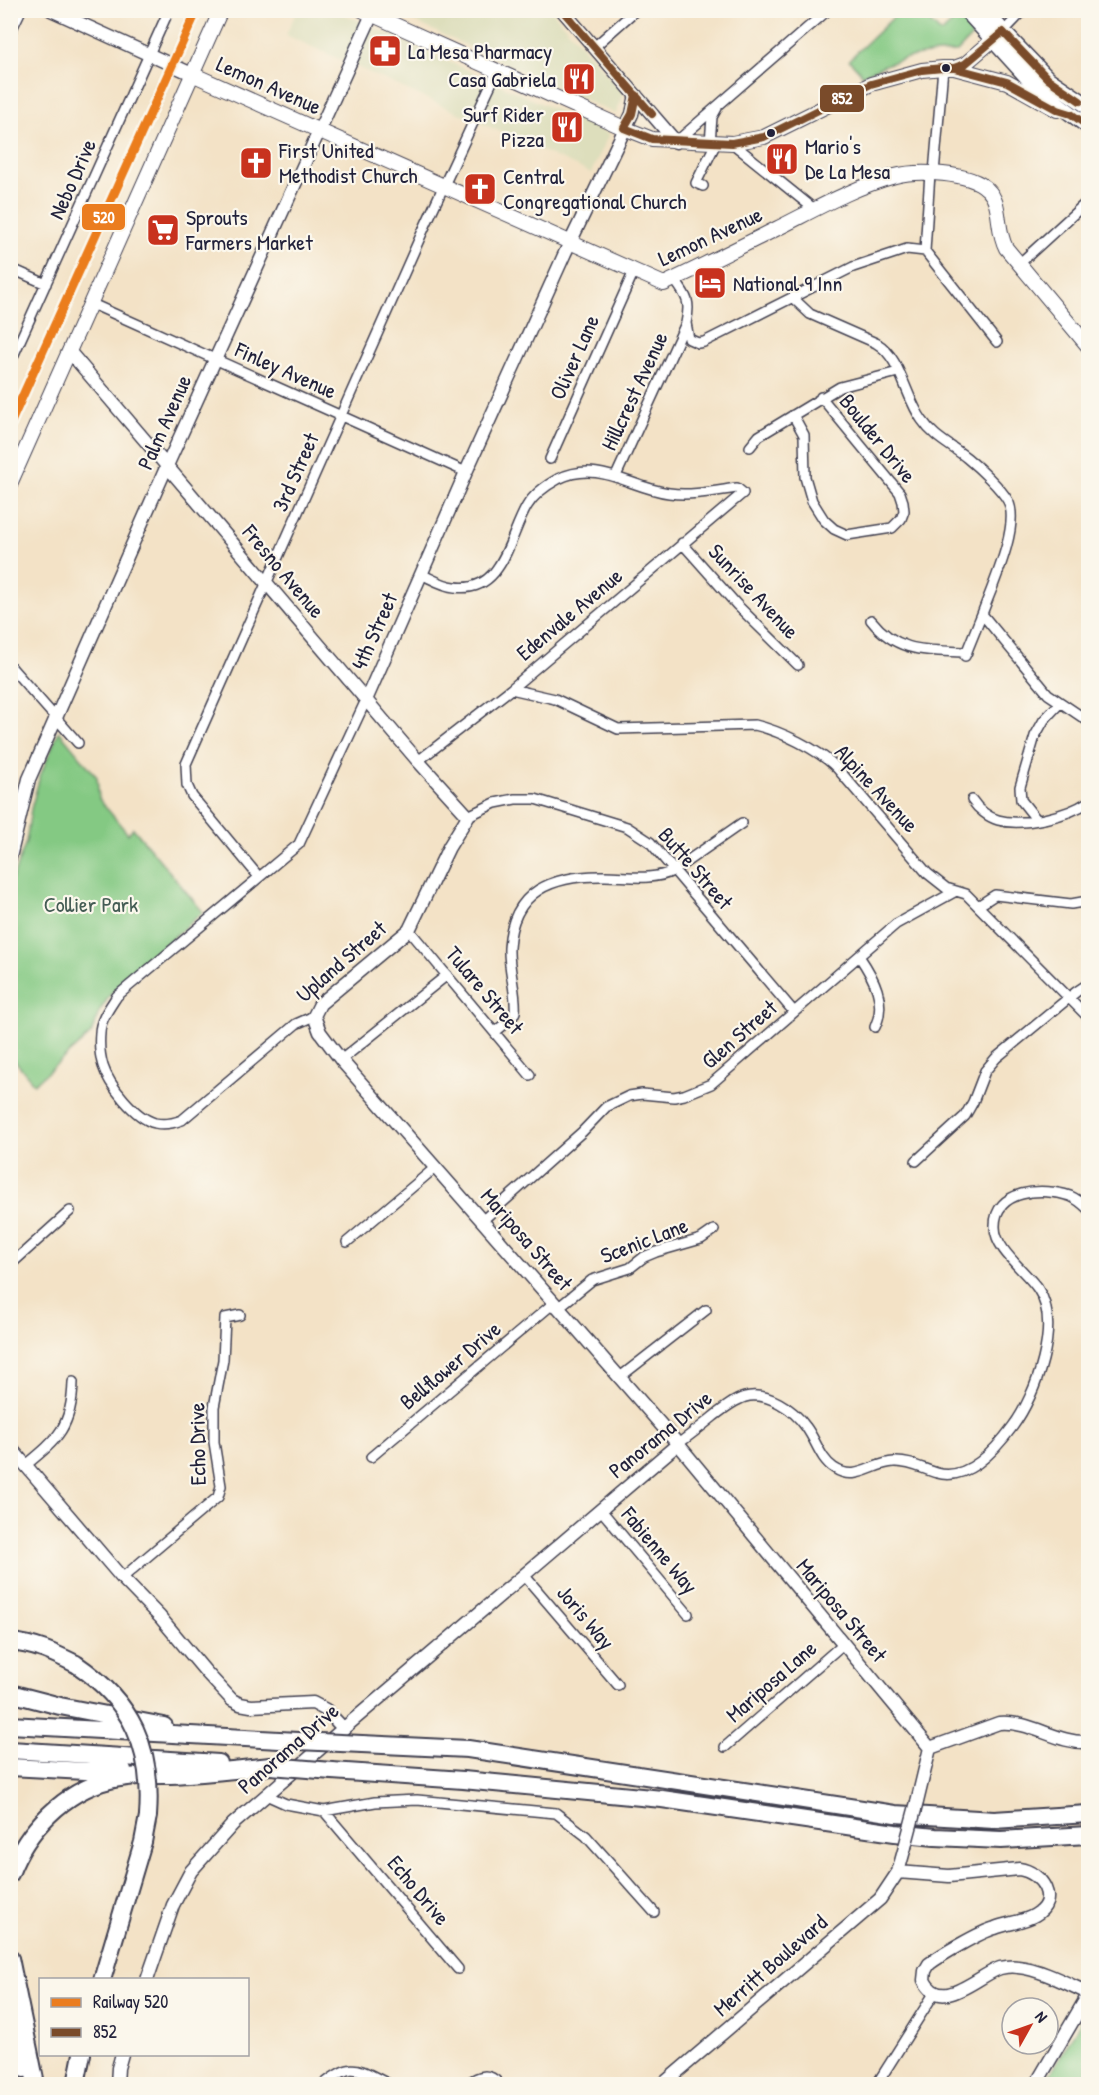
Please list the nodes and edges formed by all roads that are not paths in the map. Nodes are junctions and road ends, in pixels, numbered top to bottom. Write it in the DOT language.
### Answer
graph roads {
  1 [pos="21,10"];
  2 [pos="51,10"];
  3 [pos="169,10"];
  4 [pos="221,10"];
  5 [pos="562,10"];
  6 [pos="636,10"];
  7 [pos="828,10"];
  8 [pos="966,10"];
  9 [pos="985,10"];
  10 [pos="1024,10"];
  11 [pos="369,12"];
  12 [pos="10,33"];
  13 [pos="998,37"];
  14 [pos="593,48"];
  15 [pos="150,54"];
  16 [pos="948,68"];
  17 [pos="497,71"];
  18 [pos="192,74"];
  19 [pos="636,95"];
  20 [pos="1087,102"];
  21 [pos="718,106"];
  22 [pos="1071,114"];
  23 [pos="1089,126"];
  24 [pos="624,128"];
  25 [pos="319,130"];
  26 [pos="676,142"];
  27 [pos="713,143"];
  28 [pos="732,143"];
  29 [pos="932,173"];
  30 [pos="703,186"];
  31 [pos="445,187"];
  32 [pos="1089,201"];
  33 [pos="814,209"];
  34 [pos="570,242"];
  35 [pos="925,251"];
  36 [pos="1019,264"];
  37 [pos="10,268"];
  38 [pos="634,271"];
  39 [pos="674,279"];
  40 [pos="46,284"];
  41 [pos="794,297"];
  42 [pos="90,303"];
  43 [pos="687,323"];
  44 [pos="997,342"];
  45 [pos="1089,346"];
  46 [pos="69,351"];
  47 [pos="215,360"];
  48 [pos="10,363"];
  49 [pos="898,372"];
  50 [pos="821,398"];
  51 [pos="793,415"];
  52 [pos="342,417"];
  53 [pos="750,447"];
  54 [pos="550,459"];
  55 [pos="167,466"];
  56 [pos="466,472"];
  57 [pos="616,476"];
  58 [pos="10,484"];
  59 [pos="682,543"];
  60 [pos="421,574"];
  61 [pos="267,583"];
  62 [pos="982,614"];
  63 [pos="871,620"];
  64 [pos="798,665"];
  65 [pos="10,666"];
  66 [pos="511,689"];
  67 [pos="366,700"];
  68 [pos="1060,703"];
  69 [pos="56,718"];
  70 [pos="1089,721"];
  71 [pos="78,743"];
  72 [pos="418,761"];
  73 [pos="972,800"];
  74 [pos="1089,802"];
  75 [pos="468,816"];
  76 [pos="1036,819"];
  77 [pos="742,823"];
  78 [pos="10,857"];
  79 [pos="673,871"];
  80 [pos="259,877"];
  81 [pos="956,891"];
  82 [pos="1089,901"];
  83 [pos="978,906"];
  84 [pos="409,930"];
  85 [pos="859,956"];
  86 [pos="447,975"];
  87 [pos="1089,984"];
  88 [pos="1069,997"];
  89 [pos="794,1012"];
  90 [pos="314,1016"];
  91 [pos="1089,1017"];
  92 [pos="876,1028"];
  93 [pos="495,1032"];
  94 [pos="341,1060"];
  95 [pos="530,1075"];
  96 [pos="137,1114"];
  97 [pos="915,1161"];
  98 [pos="436,1167"];
  99 [pos="1089,1209"];
  100 [pos="70,1211"];
  101 [pos="483,1220"];
  102 [pos="714,1230"];
  103 [pos="347,1242"];
  104 [pos="10,1265"];
  105 [pos="557,1304"];
  106 [pos="706,1310"];
  107 [pos="240,1316"];
  108 [pos="620,1377"];
  109 [pos="73,1382"];
  110 [pos="678,1444"];
  111 [pos="10,1448"];
  112 [pos="371,1457"];
  113 [pos="26,1465"];
  114 [pos="601,1510"];
  115 [pos="524,1575"];
  116 [pos="122,1578"];
  117 [pos="688,1614"];
  118 [pos="10,1642"];
  119 [pos="843,1644"];
  120 [pos="618,1685"];
  121 [pos="10,1693"];
  122 [pos="10,1725"];
  123 [pos="343,1728"];
  124 [pos="229,1738"];
  125 [pos="1089,1742"];
  126 [pos="725,1747"];
  127 [pos="930,1748"];
  128 [pos="10,1750"];
  129 [pos="271,1766"];
  130 [pos="10,1767"];
  131 [pos="266,1795"];
  132 [pos="324,1811"];
  133 [pos="1089,1814"];
  134 [pos="1089,1835"];
  135 [pos="898,1872"];
  136 [pos="10,1875"];
  137 [pos="654,1912"];
  138 [pos="10,1958"];
  139 [pos="458,1970"];
  140 [pos="103,1978"];
  141 [pos="148,1978"];
  142 [pos="935,1992"];
  143 [pos="1089,1994"];
  144 [pos="10,2029"];
  145 [pos="82,2056"];
  146 [pos="122,2056"];
  147 [pos="29,2085"];
  148 [pos="36,2085"];
  149 [pos="76,2085"];
  150 [pos="117,2085"];
  151 [pos="324,2085"];
  152 [pos="389,2085"];
  153 [pos="467,2085"];
  154 [pos="500,2085"];
  155 [pos="663,2085"];
  156 [pos="877,2085"];
  157 [pos="1036,2085"];
  1 -- 12 [label="street"];
  2 -- 15 [label="street, Lemon Avenue"];
  3 -- 15 [label="street, Nebo Drive"];
  4 -- 18 [label="main road"];
  5 -- 14 [label="street"];
  6 -- 14 [label="street"];
  7 -- 21 [label="street"];
  8 -- 13 [label="main road"];
  9 -- 13 [label="main road"];
  10 -- 13 [label="street"];
  11 -- 17 [label="main road"];
  11 -- 25 [label="street, Palm Avenue"];
  13 -- 16 [label="main road"];
  13 -- 20 [label="main road"];
  13 -- 22 [label="main road"];
  14 -- 19 [label="street"];
  15 -- 18 [label="street, Lemon Avenue"];
  15 -- 40 [label="street, Nebo Drive"];
  16 -- 22 [label="main road"];
  16 -- 28 [label="main road"];
  16 -- 29 [label="street"];
  17 -- 24 [label="main road"];
  17 -- 31 [label="street, 3rd Street"];
  18 -- 25 [label="main road, Lemon Avenue"];
  18 -- 42 [label="main road"];
  19 -- 24 [label="street, 4th Street"];
  19 -- 26 [label="street"];
  20 -- 22 [label="street"];
  21 -- 26 [label="street"];
  21 -- 27 [label="street"];
  22 -- 23 [label="main road"];
  24 -- 26 [label="main road"];
  24 -- 34 [label="street, 4th Street"];
  25 -- 31 [label="main road, Lemon Avenue"];
  25 -- 47 [label="street, Palm Avenue"];
  26 -- 27 [label="main road"];
  27 -- 28 [label="main road"];
  27 -- 30 [label="street"];
  28 -- 33 [label="street"];
  29 -- 33 [label="main road, Lemon Avenue"];
  29 -- 35 [label="street"];
  29 -- 36 [label="main road, Lemon Avenue"];
  31 -- 34 [label="main road, Lemon Avenue"];
  31 -- 52 [label="street, 3rd Street"];
  32 -- 36 [label="street"];
  33 -- 39 [label="main road, Lemon Avenue"];
  34 -- 38 [label="main road, Lemon Avenue"];
  34 -- 56 [label="street, 4th Street"];
  35 -- 41 [label="street, Hillcrest Avenue"];
  35 -- 44 [label="street"];
  36 -- 45 [label="main road, Lemon Avenue"];
  37 -- 40 [label="street"];
  38 -- 39 [label="main road, Lemon Avenue"];
  38 -- 54 [label="street, Oliver Lane"];
  39 -- 43 [label="street, Hillcrest Avenue"];
  40 -- 48 [label="street, Nebo Drive"];
  41 -- 43 [label="street, Hillcrest Avenue"];
  41 -- 49 [label="street"];
  42 -- 46 [label="main road"];
  42 -- 47 [label="street, Finley Avenue"];
  43 -- 57 [label="street, Hillcrest Avenue"];
  46 -- 55 [label="street, Fresno Avenue"];
  46 -- 58 [label="main road"];
  47 -- 52 [label="street, Finley Avenue"];
  47 -- 55 [label="street, Palm Avenue"];
  49 -- 50 [label="street"];
  49 -- 62 [label="street"];
  50 -- 51 [label="street"];
  50 -- 51 [label="street, Boulder Drive"];
  51 -- 53 [label="street"];
  52 -- 56 [label="street, Finley Avenue"];
  52 -- 61 [label="street, 3rd Street"];
  55 -- 61 [label="street, Fresno Avenue"];
  55 -- 69 [label="street, Palm Avenue"];
  56 -- 60 [label="street, 4th Street"];
  57 -- 59 [label="street, Edenvale Avenue"];
  57 -- 60 [label="street"];
  59 -- 64 [label="street, Sunrise Avenue"];
  59 -- 66 [label="street, Edenvale Avenue"];
  60 -- 67 [label="street, 4th Street"];
  61 -- 67 [label="street, Fresno Avenue"];
  61 -- 80 [label="street, 3rd Street"];
  62 -- 63 [label="street"];
  62 -- 68 [label="street"];
  65 -- 69 [label="street"];
  66 -- 72 [label="street, Edenvale Avenue"];
  66 -- 81 [label="street, Alpine Avenue"];
  67 -- 72 [label="street, Fresno Avenue"];
  67 -- 80 [label="street, 4th Street"];
  68 -- 70 [label="street"];
  68 -- 76 [label="street"];
  69 -- 71 [label="street"];
  69 -- 78 [label="street, Palm Avenue"];
  72 -- 75 [label="street, Fresno Avenue"];
  73 -- 76 [label="street"];
  74 -- 76 [label="street"];
  75 -- 79 [label="street, Butte Street"];
  75 -- 84 [label="street, Upland Street"];
  77 -- 79 [label="street"];
  79 -- 89 [label="street, Butte Street"];
  79 -- 93 [label="street"];
  80 -- 96 [label="street, 4th Street"];
  81 -- 83 [label="street, Alpine Avenue"];
  81 -- 85 [label="street, Glen Street"];
  82 -- 83 [label="street"];
  83 -- 88 [label="street, Alpine Avenue"];
  84 -- 86 [label="street, Tulare Street"];
  84 -- 90 [label="street, Upland Street"];
  85 -- 89 [label="street, Glen Street"];
  85 -- 92 [label="street"];
  86 -- 93 [label="street, Tulare Street"];
  86 -- 94 [label="street"];
  87 -- 88 [label="street"];
  88 -- 91 [label="street, Alpine Avenue"];
  88 -- 97 [label="street"];
  89 -- 101 [label="street, Glen Street"];
  90 -- 94 [label="street, Mariposa Street"];
  90 -- 96 [label="street, Upland Street"];
  93 -- 95 [label="street, Tulare Street"];
  94 -- 98 [label="street, Mariposa Street"];
  98 -- 101 [label="street, Mariposa Street"];
  98 -- 103 [label="street"];
  99 -- 110 [label="street, Panorama Drive"];
  100 -- 104 [label="street"];
  101 -- 105 [label="street, Mariposa Street"];
  102 -- 105 [label="street, Scenic Lane"];
  105 -- 108 [label="street, Mariposa Street"];
  105 -- 112 [label="street, Bellflower Drive"];
  106 -- 108 [label="street"];
  107 -- 116 [label="street, Echo Drive"];
  108 -- 110 [label="street, Mariposa Street"];
  109 -- 113 [label="street"];
  110 -- 114 [label="street, Panorama Drive"];
  110 -- 119 [label="street, Mariposa Street"];
  111 -- 113 [label="street"];
  113 -- 116 [label="street"];
  114 -- 115 [label="street, Panorama Drive"];
  114 -- 117 [label="street, Fabienne Way"];
  115 -- 120 [label="street, Joris Way"];
  115 -- 123 [label="street, Panorama Drive"];
  116 -- 123 [label="street"];
  118 -- 140 [label="highway, bridge"];
  119 -- 126 [label="street, Mariposa Lane"];
  119 -- 127 [label="street, Mariposa Street"];
  121 -- 124 [label="highway"];
  122 -- 124 [label="highway"];
  123 -- 131 [label="street, Panorama Drive"];
  124 -- 133 [label="highway, bridge"];
  125 -- 127 [label="street"];
  127 -- 135 [label="street, bridge"];
  128 -- 129 [label="highway"];
  129 -- 130 [label="highway"];
  129 -- 134 [label="highway, bridge"];
  129 -- 136 [label="highway"];
  131 -- 132 [label="street"];
  131 -- 141 [label="street, Panorama Drive"];
  132 -- 137 [label="street"];
  132 -- 139 [label="street, Echo Drive"];
  135 -- 142 [label="street"];
  135 -- 155 [label="street, Merritt Boulevard"];
  138 -- 148 [label="highway"];
  142 -- 143 [label="street"];
  142 -- 156 [label="street"];
  143 -- 157 [label="street"];
  144 -- 147 [label="highway"];
  145 -- 149 [label="highway"];
  146 -- 150 [label="street"];
  151 -- 152 [label="street"];
  153 -- 154 [label="street"];
}
